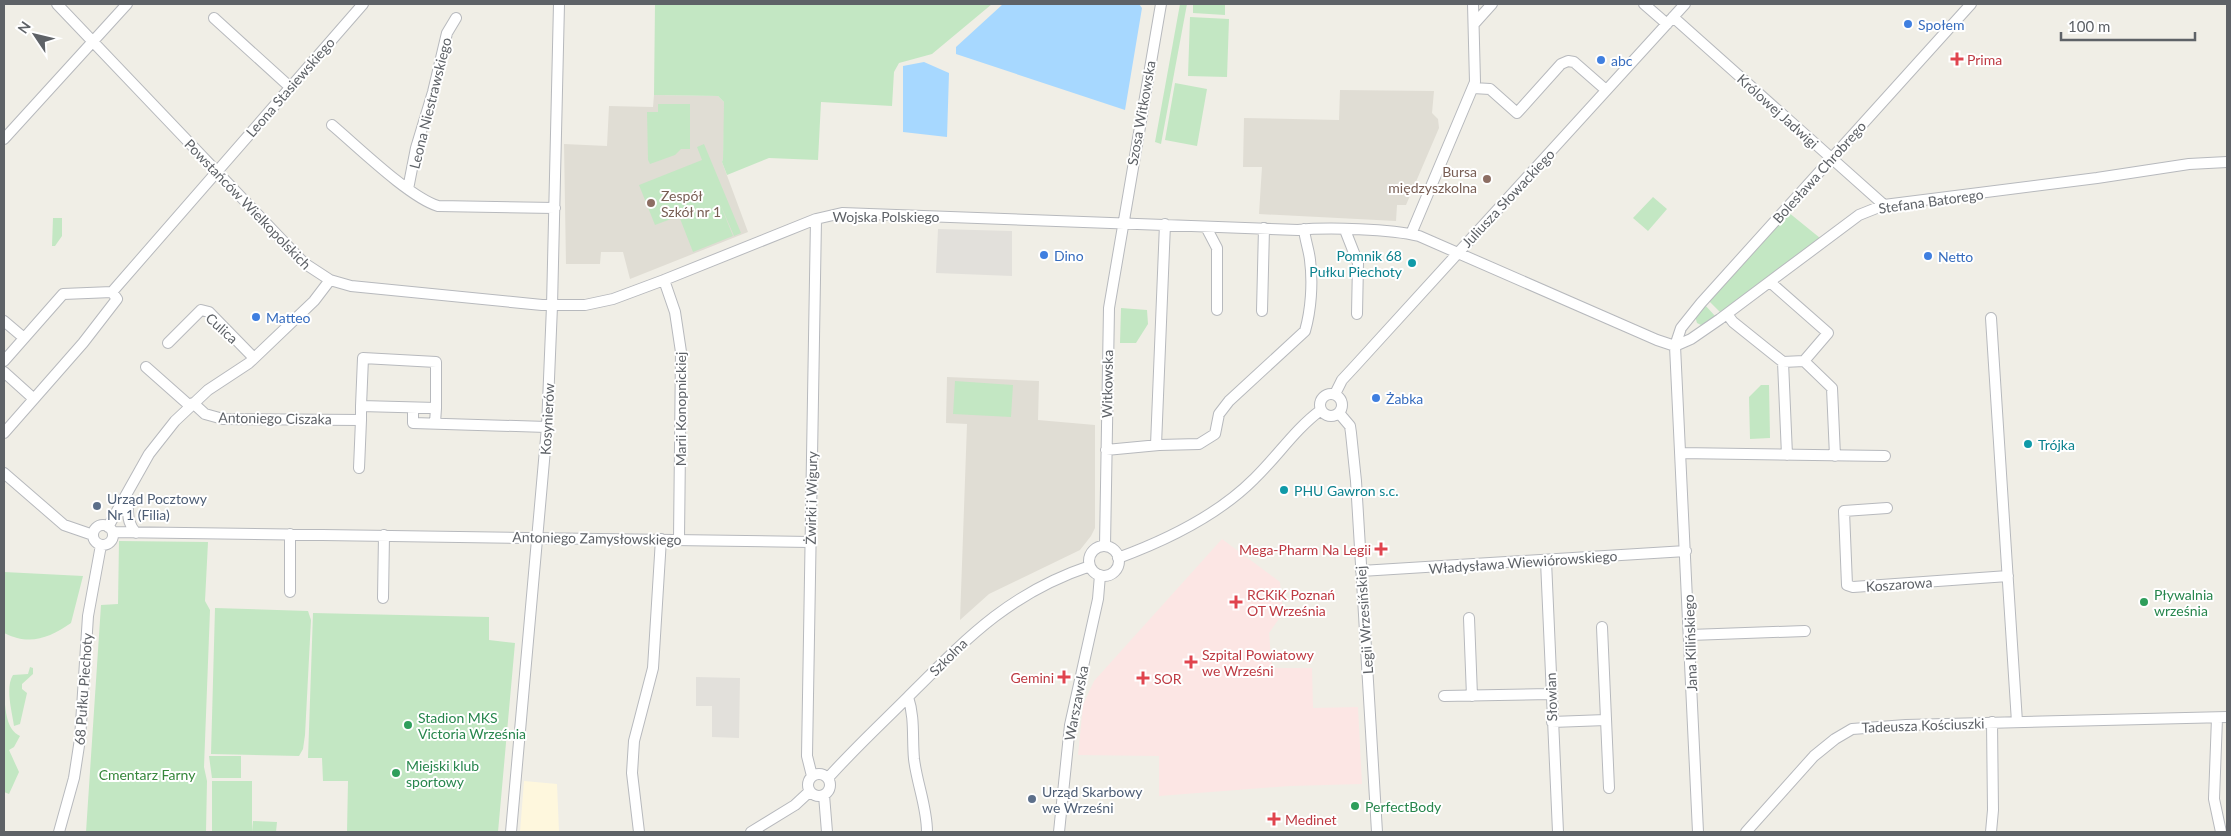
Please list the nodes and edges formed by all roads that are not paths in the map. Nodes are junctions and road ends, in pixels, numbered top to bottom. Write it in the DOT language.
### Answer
graph roads {
  1 [pos="57,4"];
  2 [pos="127,4"];
  3 [pos="363,4"];
  4 [pos="559,4"];
  5 [pos="1161,4"];
  6 [pos="1474,4"];
  7 [pos="1492,4"];
  8 [pos="1644,4"];
  9 [pos="1685,4"];
  10 [pos="1971,4"];
  11 [pos="214,18"];
  12 [pos="456,18"];
  13 [pos="1670,20"];
  14 [pos="1474,24"];
  15 [pos="94,42"];
  16 [pos="290,86"];
  17 [pos="1473,88"];
  18 [pos="1606,90"];
  19 [pos="332,125"];
  20 [pos="4,138"];
  21 [pos="1832,158"];
  22 [pos="2227,162"];
  23 [pos="216,171"];
  24 [pos="408,189"];
  25 [pos="1884,205"];
  26 [pos="555,208"];
  27 [pos="816,219"];
  28 [pos="1123,222"];
  29 [pos="1165,224"];
  30 [pos="1206,227"];
  31 [pos="1264,228"];
  32 [pos="1304,230"];
  33 [pos="1345,230"];
  34 [pos="1411,234"];
  35 [pos="1458,252"];
  36 [pos="330,280"];
  37 [pos="664,280"];
  38 [pos="1770,282"];
  39 [pos="112,292"];
  40 [pos="552,306"];
  41 [pos="1217,310"];
  42 [pos="1262,311"];
  43 [pos="1357,314"];
  44 [pos="1727,314"];
  45 [pos="1991,318"];
  46 [pos="4,321"];
  47 [pos="24,338"];
  48 [pos="168,343"];
  49 [pos="1675,346"];
  50 [pos="254,358"];
  51 [pos="4,360"];
  52 [pos="1804,361"];
  53 [pos="1783,362"];
  54 [pos="146,367"];
  55 [pos="4,372"];
  56 [pos="1335,394"];
  57 [pos="34,399"];
  58 [pos="191,405"];
  59 [pos="361,406"];
  60 [pos="413,408"];
  61 [pos="436,408"];
  62 [pos="1321,410"];
  63 [pos="1339,413"];
  64 [pos="361,420"];
  65 [pos="436,423"];
  66 [pos="547,426"];
  67 [pos="4,433"];
  68 [pos="1156,445"];
  69 [pos="1106,450"];
  70 [pos="1680,453"];
  71 [pos="1787,455"];
  72 [pos="1835,456"];
  73 [pos="1885,456"];
  74 [pos="359,468"];
  75 [pos="4,473"];
  76 [pos="125,497"];
  77 [pos="1887,508"];
  78 [pos="111,530"];
  79 [pos="136,533"];
  80 [pos="290,534"];
  81 [pos="93,535"];
  82 [pos="384,535"];
  83 [pos="538,538"];
  84 [pos="661,539"];
  85 [pos="678,539"];
  86 [pos="810,542"];
  87 [pos="102,545"];
  88 [pos="1106,546"];
  89 [pos="1686,551"];
  90 [pos="1118,558"];
  91 [pos="1546,561"];
  92 [pos="1090,566"];
  93 [pos="1361,572"];
  94 [pos="1100,575"];
  95 [pos="2008,576"];
  96 [pos="290,592"];
  97 [pos="383,598"];
  98 [pos="1469,618"];
  99 [pos="1602,627"];
  100 [pos="1805,631"];
  101 [pos="1690,635"];
  102 [pos="1551,694"];
  103 [pos="1444,696"];
  104 [pos="1472,696"];
  105 [pos="908,697"];
  106 [pos="2222,718"];
  107 [pos="1606,720"];
  108 [pos="1552,722"];
  109 [pos="1992,722"];
  110 [pos="2017,722"];
  111 [pos="812,776"];
  112 [pos="828,778"];
  113 [pos="1609,788"];
  114 [pos="810,792"];
  115 [pos="824,795"];
  116 [pos="59,832"];
  117 [pos="511,832"];
  118 [pos="639,832"];
  119 [pos="751,832"];
  120 [pos="828,832"];
  121 [pos="927,832"];
  122 [pos="1059,832"];
  123 [pos="1372,832"];
  124 [pos="1377,832"];
  125 [pos="1558,832"];
  126 [pos="1698,832"];
  127 [pos="1746,832"];
  128 [pos="1991,832"];
  129 [pos="2221,832"];
  1 -- 15 [label="street, Powstańców Wielkopolskich"];
  2 -- 15 [label="street"];
  3 -- 16 [label="street, Leona Stasiewskiego"];
  4 -- 26 [label="street, Kosynierów"];
  5 -- 28 [label="street, Szosa Witkowska"];
  6 -- 14 [label="street"];
  7 -- 14 [label="street"];
  8 -- 13 [label="street, Królowej Jadwigi"];
  9 -- 13 [label="street, Juliusza Słowackiego"];
  10 -- 21 [label="street, Bolesława Chrobrego"];
  11 -- 16 [label="street"];
  12 -- 24 [label="street, Leona Niestrawskiego"];
  13 -- 18 [label="street, Juliusza Słowackiego"];
  13 -- 21 [label="street, Królowej Jadwigi"];
  14 -- 17 [label="street"];
  15 -- 20 [label="street"];
  15 -- 23 [label="street, Powstańców Wielkopolskich"];
  16 -- 23 [label="street, Leona Stasiewskiego"];
  17 -- 18 [label="street"];
  17 -- 34 [label="street"];
  18 -- 35 [label="street, Juliusza Słowackiego"];
  19 -- 24 [label="street"];
  21 -- 25 [label="street, Królowej Jadwigi"];
  21 -- 49 [label="street, Bolesława Chrobrego"];
  22 -- 25 [label="street, Stefana Batorego"];
  23 -- 36 [label="street, Powstańców Wielkopolskich"];
  23 -- 39 [label="street, Leona Stasiewskiego"];
  24 -- 26 [label="street"];
  25 -- 38 [label="street, Stefana Batorego"];
  26 -- 40 [label="street, Kosynierów"];
  27 -- 28 [label="street, Wojska Polskiego"];
  27 -- 37 [label="street, Wojska Polskiego"];
  27 -- 86 [label="street, Żwirki i Wigury"];
  28 -- 29 [label="street, Wojska Polskiego"];
  28 -- 69 [label="street, Witkowska"];
  29 -- 30 [label="street, Wojska Polskiego"];
  29 -- 68 [label="street"];
  30 -- 31 [label="street, Wojska Polskiego"];
  30 -- 41 [label="street"];
  31 -- 32 [label="street, Wojska Polskiego"];
  31 -- 42 [label="street"];
  32 -- 33 [label="street, Wojska Polskiego"];
  32 -- 68 [label="street"];
  33 -- 34 [label="street, Wojska Polskiego"];
  33 -- 43 [label="street"];
  34 -- 35 [label="street, Wojska Polskiego"];
  35 -- 49 [label="street, Wojska Polskiego"];
  35 -- 56 [label="street, Juliusza Słowackiego"];
  36 -- 40 [label="street, Powstańców Wielkopolskich"];
  36 -- 50 [label="street, 68 Pułku Piechoty"];
  37 -- 40 [label="street, Wojska Polskiego"];
  37 -- 85 [label="street, Marii Konopnickiej"];
  38 -- 44 [label="street, Stefana Batorego"];
  38 -- 52 [label="street"];
  39 -- 47 [label="street"];
  39 -- 57 [label="street"];
  40 -- 66 [label="street, Kosynierów"];
  44 -- 49 [label="street, Stefana Batorego"];
  44 -- 53 [label="street"];
  45 -- 95 [label="street"];
  46 -- 47 [label="street"];
  47 -- 51 [label="street"];
  48 -- 50 [label="street, Culica"];
  49 -- 70 [label="street, Jana Kilińskiego"];
  50 -- 58 [label="street, 68 Pułku Piechoty"];
  52 -- 53 [label="street"];
  52 -- 72 [label="street"];
  53 -- 71 [label="street"];
  54 -- 58 [label="street, Antoniego Ciszaka"];
  55 -- 57 [label="street"];
  56 -- 62 [label="street"];
  56 -- 63 [label="street"];
  57 -- 67 [label="street"];
  58 -- 64 [label="street, Antoniego Ciszaka"];
  58 -- 76 [label="street, 68 Pułku Piechoty"];
  59 -- 60 [label="street"];
  59 -- 61 [label="street"];
  59 -- 64 [label="street"];
  60 -- 61 [label="street"];
  60 -- 65 [label="street"];
  61 -- 65 [label="street"];
  62 -- 63 [label="street"];
  62 -- 90 [label="street"];
  63 -- 93 [label="street, Legii Wrzesińskiej"];
  64 -- 74 [label="street"];
  65 -- 66 [label="street"];
  66 -- 83 [label="street, Kosynierów"];
  68 -- 69 [label="street"];
  69 -- 88 [label="street, Witkowska"];
  70 -- 71 [label="street"];
  70 -- 89 [label="street, Jana Kilińskiego"];
  71 -- 72 [label="street"];
  72 -- 73 [label="street"];
  75 -- 81 [label="street"];
  76 -- 78 [label="street, 68 Pułku Piechoty"];
  76 -- 79 [label="street"];
  77 -- 95 [label="street, Koszarowa"];
  78 -- 79 [label="street, Antoniego Zamysłowskiego"];
  78 -- 81 [label="street"];
  78 -- 87 [label="street, 68 Pułku Piechoty"];
  79 -- 80 [label="street, Antoniego Zamysłowskiego"];
  80 -- 82 [label="street, Antoniego Zamysłowskiego"];
  80 -- 96 [label="street"];
  81 -- 87 [label="street"];
  82 -- 83 [label="street, Antoniego Zamysłowskiego"];
  82 -- 97 [label="street"];
  83 -- 84 [label="street, Antoniego Zamysłowskiego"];
  83 -- 117 [label="street, Kosynierów"];
  84 -- 85 [label="street, Antoniego Zamysłowskiego"];
  84 -- 118 [label="street"];
  85 -- 86 [label="street, Antoniego Zamysłowskiego"];
  86 -- 111 [label="street, Żwirki i Wigury"];
  87 -- 116 [label="street, 68 Pułku Piechoty"];
  88 -- 90 [label="street"];
  88 -- 92 [label="street"];
  89 -- 91 [label="street, Władysława Wiewiórowskiego"];
  89 -- 101 [label="street, Jana Kilińskiego"];
  90 -- 94 [label="street"];
  91 -- 93 [label="street, Władysława Wiewiórowskiego"];
  91 -- 102 [label="street, Słowian"];
  92 -- 94 [label="street"];
  92 -- 105 [label="street, Szkolna"];
  93 -- 124 [label="street, Legii Wrzesińskiej"];
  94 -- 122 [label="street, Warszawska"];
  95 -- 110 [label="street"];
  98 -- 104 [label="street"];
  99 -- 107 [label="street"];
  100 -- 101 [label="street"];
  101 -- 126 [label="street, Jana Kilińskiego"];
  102 -- 104 [label="street"];
  102 -- 108 [label="street, Słowian"];
  103 -- 104 [label="street"];
  105 -- 112 [label="street, Szkolna"];
  105 -- 121 [label="street"];
  106 -- 110 [label="street, Tadeusza Kościuszki"];
  106 -- 129 [label="street, Tadeusza Kościuszki"];
  107 -- 108 [label="street"];
  107 -- 113 [label="street"];
  108 -- 125 [label="street, Słowian"];
  109 -- 110 [label="street, Tadeusza Kościuszki"];
  109 -- 127 [label="street, Tadeusza Kościuszki"];
  109 -- 128 [label="street, Tadeusza Kościuszki"];
  111 -- 112 [label="street"];
  111 -- 114 [label="street"];
  112 -- 115 [label="street"];
  114 -- 115 [label="street"];
  114 -- 119 [label="street"];
  115 -- 120 [label="street"];
  123 -- 124 [label="street, Legii Wrzesińskiej"];
}
